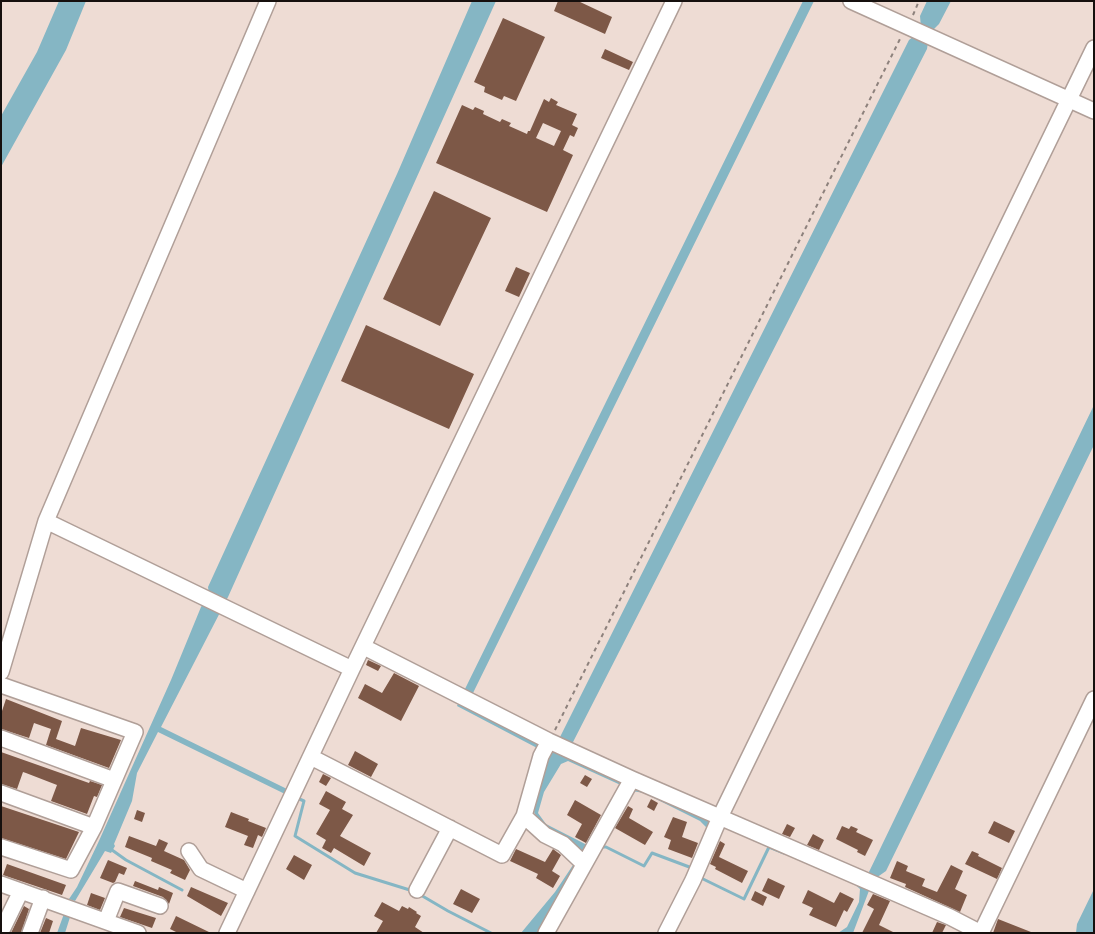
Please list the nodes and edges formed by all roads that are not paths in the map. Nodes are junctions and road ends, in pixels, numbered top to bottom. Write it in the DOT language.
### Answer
graph roads {
  1 [pos="268,1"];
  2 [pos="674,1"];
  3 [pos="851,1"];
  4 [pos="1094,48"];
  5 [pos="1068,99"];
  6 [pos="1094,110"];
  7 [pos="46,521"];
  8 [pos="364,647"];
  9 [pos="352,669"];
  10 [pos="1,672"];
  11 [pos="1,685"];
  12 [pos="1094,699"];
  13 [pos="1,738"];
  14 [pos="549,741"];
  15 [pos="311,757"];
  16 [pos="632,779"];
  17 [pos="114,780"];
  18 [pos="1,793"];
  19 [pos="524,816"];
  20 [pos="720,817"];
  21 [pos="94,827"];
  22 [pos="450,828"];
  23 [pos="1,847"];
  24 [pos="189,851"];
  25 [pos="584,864"];
  26 [pos="1,884"];
  27 [pos="21,890"];
  28 [pos="417,890"];
  29 [pos="247,891"];
  30 [pos="43,898"];
  31 [pos="160,906"];
  32 [pos="103,925"];
  33 [pos="2,930"];
  34 [pos="30,933"];
  35 [pos="138,933"];
  36 [pos="227,933"];
  37 [pos="546,933"];
  38 [pos="666,933"];
  39 [pos="981,933"];
  1 -- 7 [label="street"];
  2 -- 8 [label="street"];
  3 -- 5 [label="street"];
  4 -- 5 [label="street"];
  5 -- 6 [label="street"];
  5 -- 20 [label="street"];
  7 -- 9 [label="street"];
  7 -- 10 [label="street"];
  8 -- 9 [label="street"];
  8 -- 14 [label="street"];
  9 -- 15 [label="street"];
  11 -- 17 [label="street"];
  12 -- 39 [label="street"];
  13 -- 17 [label="street"];
  14 -- 16 [label="street"];
  14 -- 19 [label="street"];
  15 -- 22 [label="street"];
  15 -- 29 [label="street"];
  16 -- 20 [label="street"];
  16 -- 25 [label="street"];
  17 -- 21 [label="street"];
  18 -- 21 [label="street"];
  19 -- 22 [label="street"];
  19 -- 25 [label="street"];
  20 -- 38 [label="street"];
  20 -- 39 [label="street"];
  21 -- 23 [label="street"];
  22 -- 28 [label="street"];
  24 -- 29 [label="street"];
  25 -- 37 [label="street"];
  26 -- 27 [label="street"];
  27 -- 30 [label="street"];
  27 -- 33 [label="street"];
  29 -- 36 [label="street"];
  30 -- 32 [label="street"];
  30 -- 34 [label="street"];
  31 -- 32 [label="street"];
  32 -- 35 [label="street"];
}
